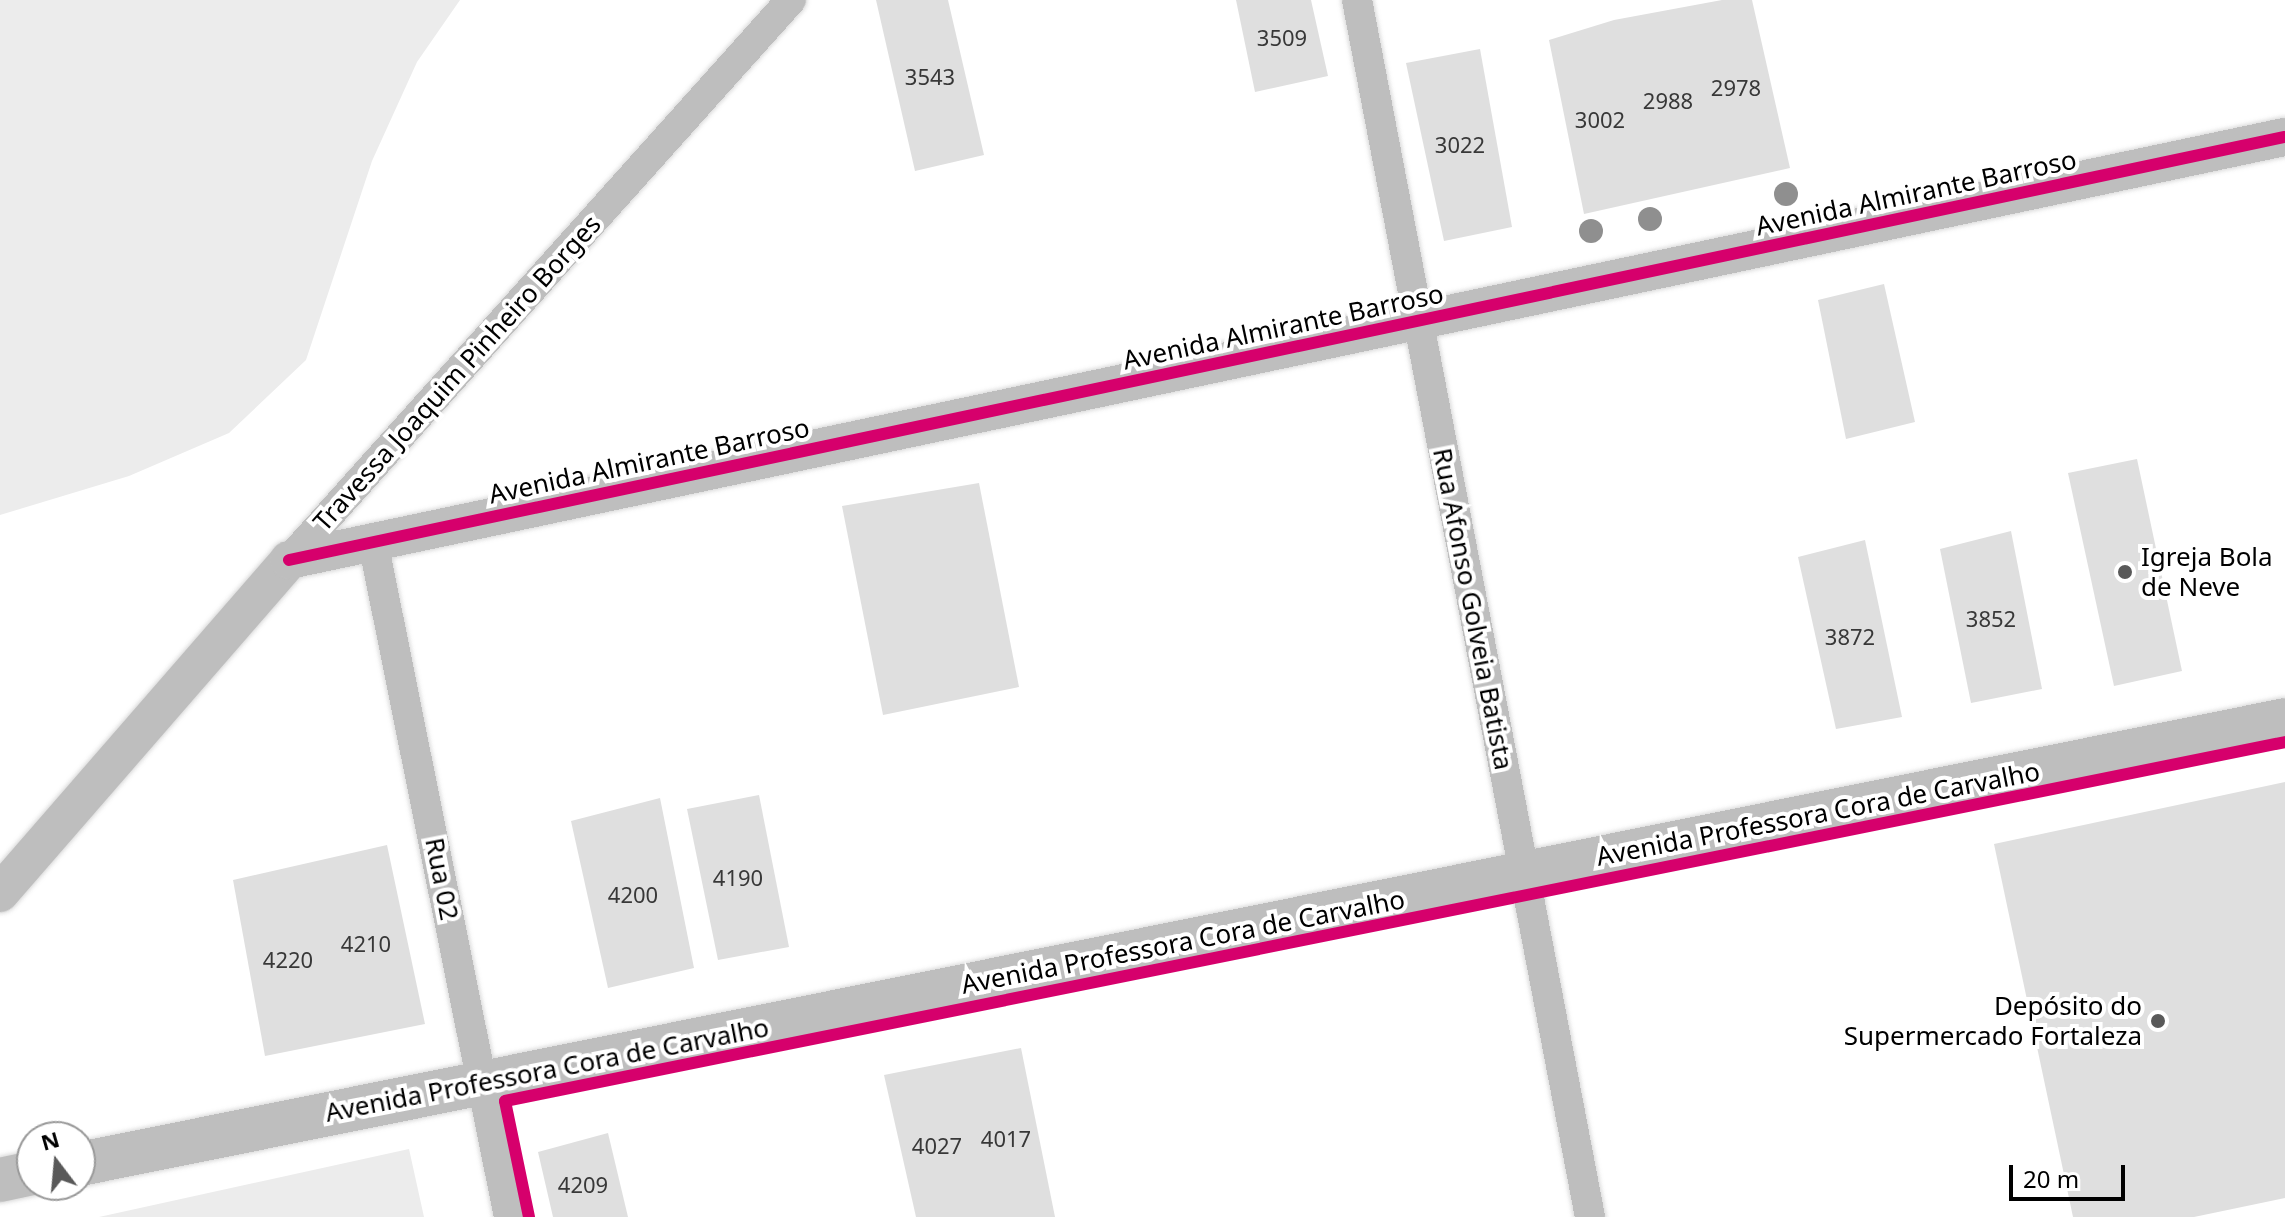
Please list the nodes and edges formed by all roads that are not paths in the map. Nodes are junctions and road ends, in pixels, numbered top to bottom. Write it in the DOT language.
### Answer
graph roads {
  1 [pos="791,0"];
  2 [pos="1357,0"];
  3 [pos="2285,137"];
  4 [pos="1418,321"];
  5 [pos="373,542"];
  6 [pos="289,560"];
  7 [pos="2285,720"];
  8 [pos="1524,873"];
  9 [pos="0,893"];
  10 [pos="483,1083"];
  11 [pos="96,1161"];
  12 [pos="509,1217"];
  13 [pos="1590,1217"];
  1 -- 6 [label="street, Travessa Joaquim Pinheiro Borges"];
  2 -- 4 [label="street, Rua Afonso Golveia Batista"];
  3 -- 4 [label="street, Avenida Almirante Barroso"];
  4 -- 5 [label="street, Avenida Almirante Barroso"];
  4 -- 8 [label="street, Rua Afonso Golveia Batista"];
  5 -- 6 [label="street, Avenida Almirante Barroso"];
  5 -- 10 [label="street, Rua 02"];
  6 -- 9 [label="street, Travessa Joaquim Pinheiro Borges"];
  7 -- 8 [label="main road, Avenida Professora Cora de Carvalho"];
  8 -- 10 [label="main road, Avenida Professora Cora de Carvalho"];
  8 -- 13 [label="street, Rua Afonso Golveia Batista"];
  10 -- 11 [label="main road, Avenida Professora Cora de Carvalho"];
  10 -- 12 [label="street, Rua 02"];
}
